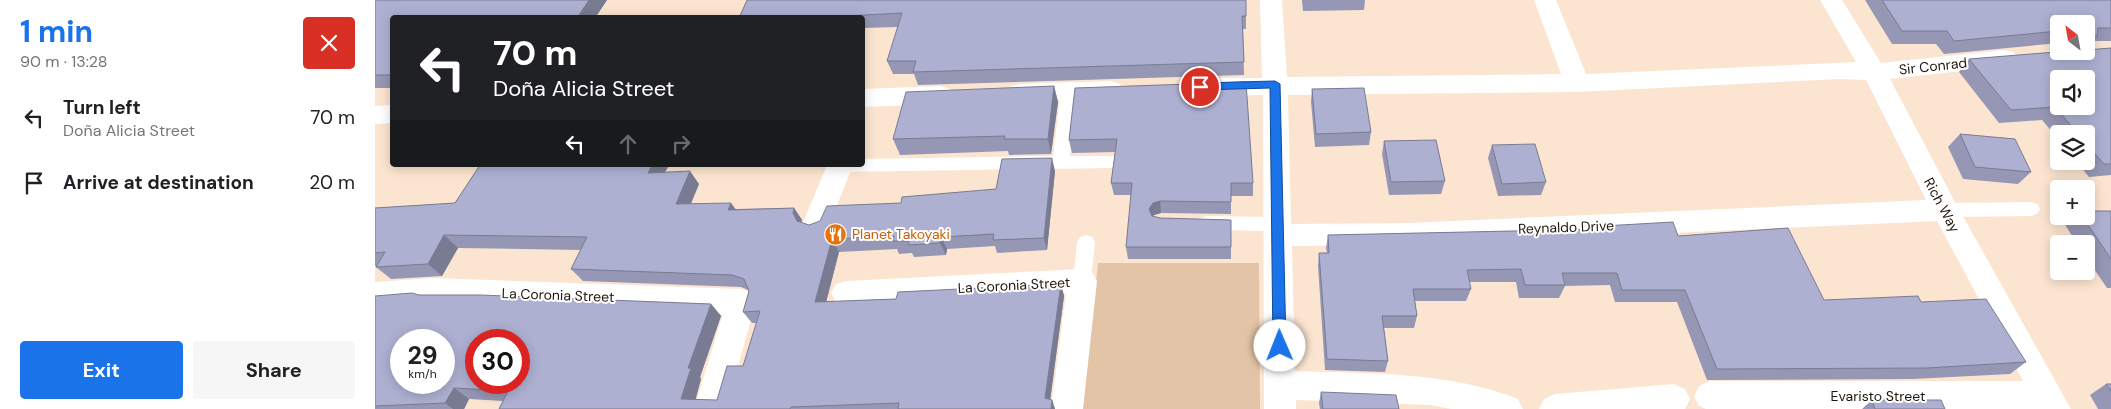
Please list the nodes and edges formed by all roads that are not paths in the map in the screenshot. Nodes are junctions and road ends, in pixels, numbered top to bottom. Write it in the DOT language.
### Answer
graph roads {
  1 [pos="1271,0"];
  2 [pos="1545,0"];
  3 [pos="1831,0"];
  4 [pos="2023,56"];
  5 [pos="1874,72"];
  6 [pos="1577,83"];
  7 [pos="1275,84"];
  8 [pos="1188,87"];
  9 [pos="1138,89"];
  10 [pos="1069,91"];
  11 [pos="992,94"];
  12 [pos="963,95"];
  13 [pos="865,102"];
  14 [pos="390,114"];
  15 [pos="375,115"];
  16 [pos="1061,162"];
  17 [pos="1109,162"];
  18 [pos="865,165"];
  19 [pos="839,167"];
  20 [pos="1945,210"];
  21 [pos="2031,210"];
  22 [pos="1190,223"];
  23 [pos="816,225"];
  24 [pos="1277,230"];
  25 [pos="1086,242"];
  26 [pos="1082,281"];
  27 [pos="846,293"];
  28 [pos="375,295"];
  29 [pos="1710,396"];
  30 [pos="1280,397"];
  31 [pos="1674,399"];
  32 [pos="1828,402"];
  33 [pos="2051,402"];
  34 [pos="710,409"];
  35 [pos="1067,409"];
  36 [pos="1507,409"];
  37 [pos="1555,409"];
  1 -- 7 [label="street"];
  2 -- 6 [label="street"];
  3 -- 5 [label="street, Rich Way"];
  4 -- 5 [label="street, Sir Conrad"];
  5 -- 6 [label="street, Sir Conrad"];
  5 -- 20 [label="street, Rich Way"];
  6 -- 7 [label="street, Sir Conrad"];
  7 -- 8 [label="street, Sir Conrad"];
  7 -- 24 [label="street"];
  9 -- 10 [label="street"];
  10 -- 11 [label="street"];
  10 -- 16 [label="lane"];
  12 -- 13 [label="street"];
  14 -- 15 [label="street"];
  16 -- 17 [label="lane"];
  16 -- 18 [label="lane"];
  19 -- 23 [label="street"];
  20 -- 21 [label="lane"];
  20 -- 24 [label="street, Reynaldo Drive"];
  20 -- 33 [label="street, Rich Way"];
  22 -- 24 [label="lane"];
  24 -- 30 [label="street"];
  25 -- 26 [label="lane"];
  26 -- 27 [label="street, La Coronia Street"];
  26 -- 35 [label="street, La Coronia Street"];
  28 -- 34 [label="street, La Coronia Street"];
  29 -- 32 [label="street, Evaristo Street"];
  30 -- 36 [label="street"];
  31 -- 37 [label="street"];
  32 -- 33 [label="street, Evaristo Street"];
}
